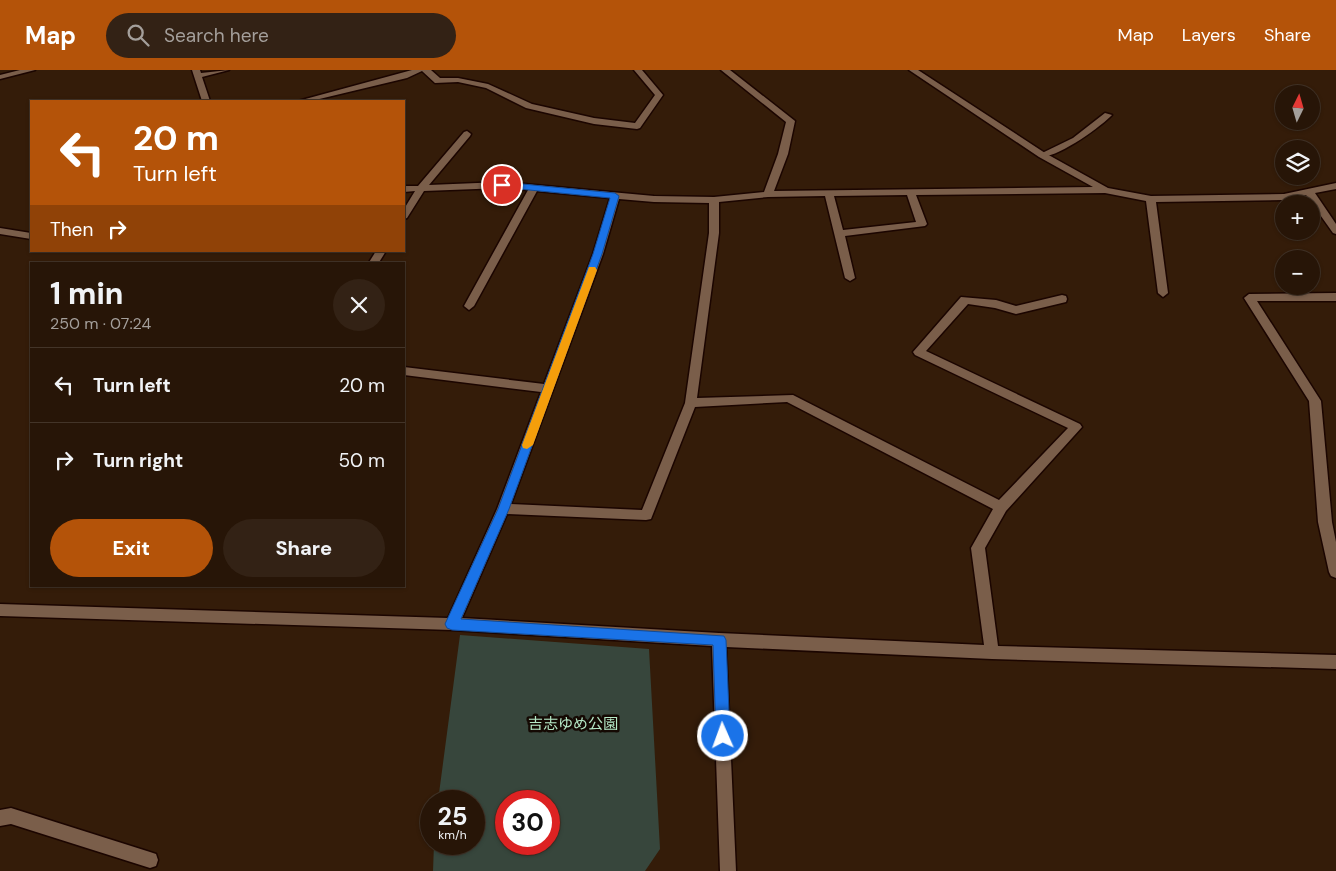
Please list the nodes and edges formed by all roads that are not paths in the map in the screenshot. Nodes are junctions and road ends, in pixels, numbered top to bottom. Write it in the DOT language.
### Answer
graph roads {
  1 [pos="31,70"];
  2 [pos="225,70"];
  3 [pos="419,70"];
  4 [pos="426,70"];
  5 [pos="638,70"];
  6 [pos="726,70"];
  7 [pos="912,70"];
  8 [pos="197,73"];
  9 [pos="0,77"];
  10 [pos="206,100"];
  11 [pos="306,100"];
  12 [pos="1108,115"];
  13 [pos="467,134"];
  14 [pos="1042,155"];
  15 [pos="1336,186"];
  16 [pos="422,187"];
  17 [pos="534,188"];
  18 [pos="405,189"];
  19 [pos="1105,190"];
  20 [pos="1309,192"];
  21 [pos="911,193"];
  22 [pos="768,194"];
  23 [pos="829,194"];
  24 [pos="615,196"];
  25 [pos="1151,199"];
  26 [pos="714,200"];
  27 [pos="405,214"];
  28 [pos="0,231"];
  29 [pos="1336,231"];
  30 [pos="839,234"];
  31 [pos="30,236"];
  32 [pos="850,278"];
  33 [pos="1163,293"];
  34 [pos="1336,297"];
  35 [pos="1062,299"];
  36 [pos="469,306"];
  37 [pos="405,371"];
  38 [pos="548,389"];
  39 [pos="691,403"];
  40 [pos="1001,507"];
  41 [pos="504,509"];
  42 [pos="1336,572"];
  43 [pos="0,610"];
  44 [pos="452,624"];
  45 [pos="719,640"];
  46 [pos="992,652"];
  47 [pos="1336,662"];
  48 [pos="0,818"];
  49 [pos="150,860"];
  50 [pos="728,871"];
  1 -- 9 [label="street"];
  2 -- 8 [label="street"];
  3 -- 11 [label="street"];
  4 -- 5 [label="street"];
  6 -- 22 [label="street"];
  7 -- 14 [label="street"];
  8 -- 10 [label="street"];
  12 -- 14 [label="lane"];
  13 -- 16 [label="street"];
  14 -- 19 [label="street"];
  15 -- 20 [label="street"];
  16 -- 17 [label="street"];
  16 -- 18 [label="street"];
  16 -- 27 [label="street"];
  17 -- 24 [label="street"];
  17 -- 36 [label="street"];
  19 -- 21 [label="street"];
  19 -- 25 [label="street"];
  20 -- 25 [label="street"];
  20 -- 29 [label="street"];
  21 -- 23 [label="street"];
  21 -- 30 [label="street"];
  22 -- 23 [label="street"];
  22 -- 26 [label="street"];
  23 -- 30 [label="street"];
  24 -- 26 [label="street"];
  24 -- 38 [label="street"];
  25 -- 33 [label="street"];
  26 -- 39 [label="street"];
  28 -- 31 [label="street"];
  30 -- 32 [label="street"];
  34 -- 42 [label="street"];
  35 -- 40 [label="street"];
  37 -- 38 [label="street"];
  38 -- 41 [label="street"];
  39 -- 40 [label="street"];
  39 -- 41 [label="street"];
  40 -- 46 [label="street"];
  41 -- 44 [label="street"];
  43 -- 44 [label="street"];
  44 -- 45 [label="street"];
  45 -- 46 [label="street"];
  45 -- 50 [label="street"];
  46 -- 47 [label="street"];
  48 -- 49 [label="street"];
}
